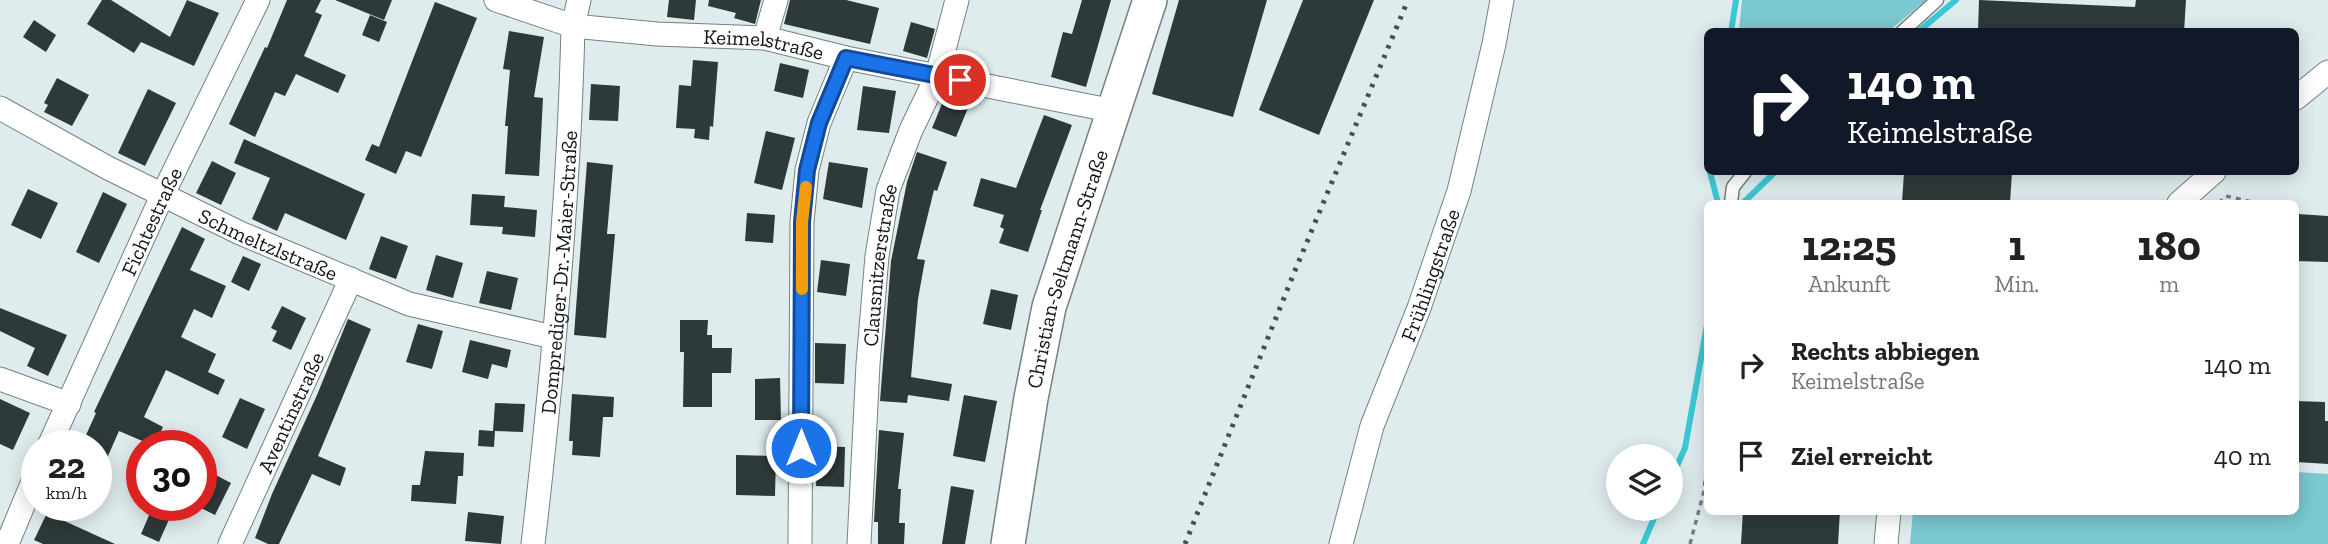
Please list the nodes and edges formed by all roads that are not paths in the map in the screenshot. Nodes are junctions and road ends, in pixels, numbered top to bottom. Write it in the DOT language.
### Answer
graph roads {
  1 [pos="258,0"];
  2 [pos="496,0"];
  3 [pos="579,0"];
  4 [pos="776,0"];
  5 [pos="957,0"];
  6 [pos="1150,0"];
  7 [pos="1502,0"];
  8 [pos="1937,0"];
  9 [pos="573,26"];
  10 [pos="1906,28"];
  11 [pos="765,38"];
  12 [pos="846,58"];
  13 [pos="2328,72"];
  14 [pos="937,76"];
  15 [pos="2299,96"];
  16 [pos="0,108"];
  17 [pos="1114,111"];
  18 [pos="1743,175"];
  19 [pos="2211,175"];
  20 [pos="162,196"];
  21 [pos="1731,200"];
  22 [pos="2182,200"];
  23 [pos="351,279"];
  24 [pos="553,337"];
  25 [pos="0,379"];
  26 [pos="69,404"];
  27 [pos="57,430"];
  28 [pos="21,510"];
  29 [pos="1889,515"];
  30 [pos="7,544"];
  31 [pos="230,544"];
  32 [pos="533,544"];
  33 [pos="800,544"];
  34 [pos="859,544"];
  35 [pos="1008,544"];
  36 [pos="1341,544"];
  37 [pos="1886,544"];
  1 -- 20 [label="street, Fichtestraße"];
  2 -- 9 [label="street, Keimelstraße"];
  3 -- 9 [label="street, Domprediger-Dr.-Maier-Straße"];
  4 -- 11 [label="street"];
  5 -- 14 [label="street, Clausnitzerstraße"];
  6 -- 17 [label="main road, Christian-Seltmann-Straße"];
  7 -- 36 [label="street, Frühlingstraße"];
  8 -- 10 [label="lane"];
  9 -- 11 [label="street, Keimelstraße"];
  9 -- 24 [label="street, Domprediger-Dr.-Maier-Straße"];
  11 -- 12 [label="street, Keimelstraße"];
  12 -- 14 [label="street, Keimelstraße"];
  12 -- 33 [label="street"];
  13 -- 15 [label="street"];
  14 -- 17 [label="street, Keimelstraße"];
  14 -- 34 [label="street, Clausnitzerstraße"];
  16 -- 20 [label="street, Schmeltzlstraße"];
  17 -- 35 [label="main road, Christian-Seltmann-Straße"];
  18 -- 21 [label="lane"];
  19 -- 22 [label="street"];
  20 -- 23 [label="street, Schmeltzlstraße"];
  20 -- 26 [label="street, Fichtestraße"];
  23 -- 24 [label="street, Schmeltzlstraße"];
  23 -- 31 [label="street, Aventinstraße"];
  24 -- 32 [label="street, Domprediger-Dr.-Maier-Straße"];
  25 -- 26 [label="street"];
  26 -- 27 [label="street, Fichtestraße"];
  28 -- 30 [label="street"];
  29 -- 37 [label="street"];
}
